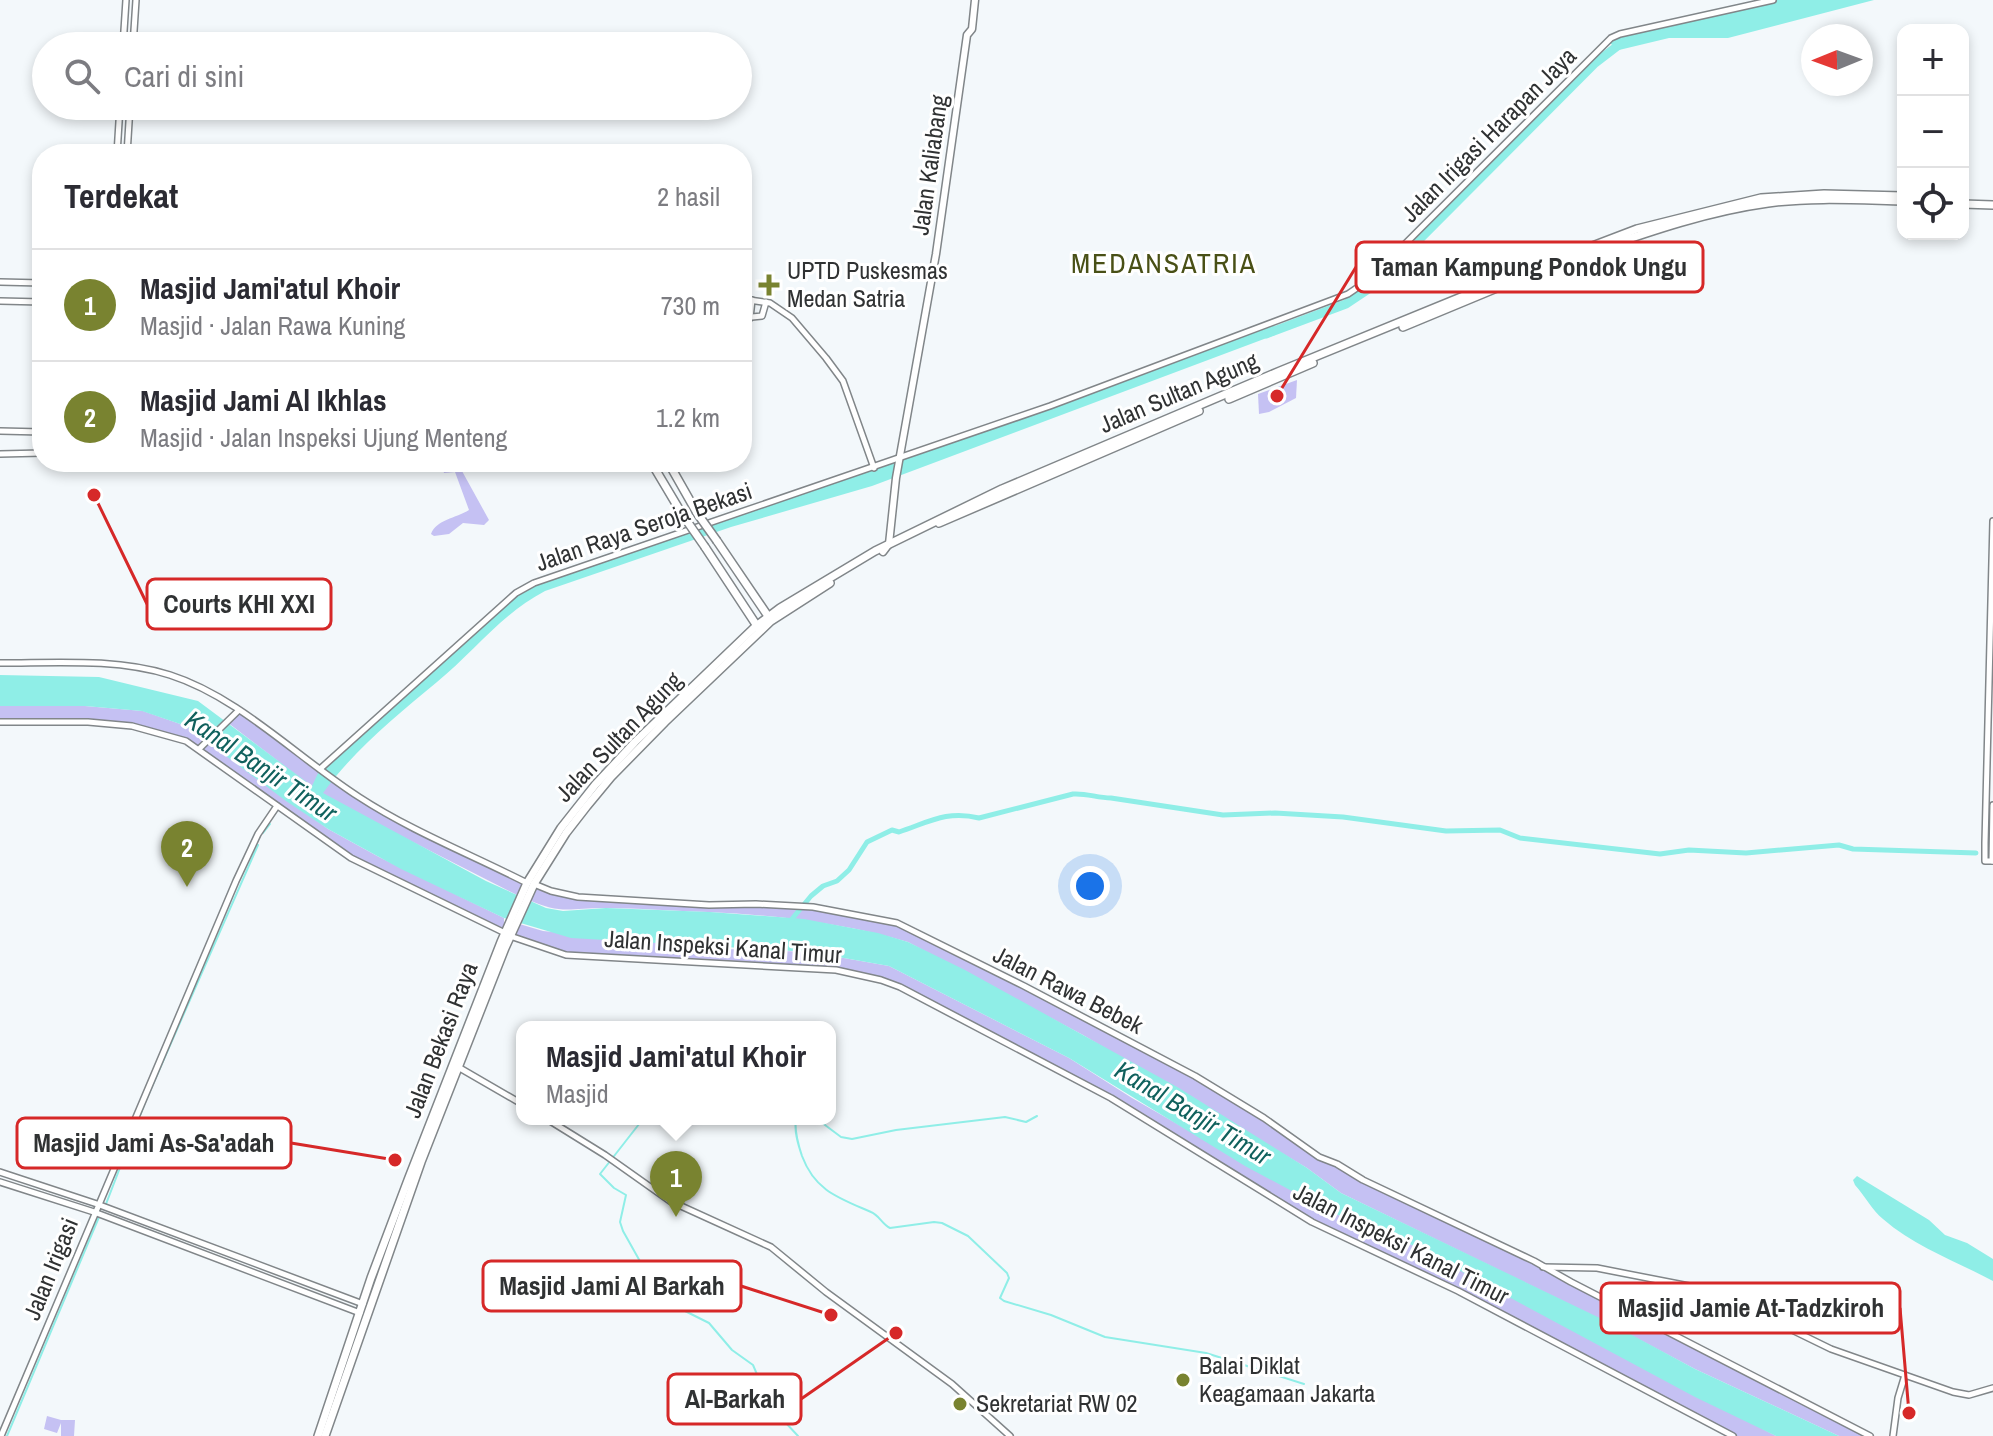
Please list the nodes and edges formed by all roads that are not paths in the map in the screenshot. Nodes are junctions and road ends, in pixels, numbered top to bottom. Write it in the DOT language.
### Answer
graph roads {
  1 [pos="975,0"];
  2 [pos="1773,0"];
  3 [pos="126,3"];
  4 [pos="136,3"];
  5 [pos="124,32"];
  6 [pos="134,32"];
  7 [pos="119,120"];
  8 [pos="129,120"];
  9 [pos="118,144"];
  10 [pos="128,144"];
  11 [pos="1897,199"];
  12 [pos="1969,201"];
  13 [pos="1993,203"];
  14 [pos="0,282"];
  15 [pos="32,283"];
  16 [pos="752,300"];
  17 [pos="0,301"];
  18 [pos="32,302"];
  19 [pos="766,302"];
  20 [pos="752,318"];
  21 [pos="0,431"];
  22 [pos="32,432"];
  23 [pos="32,453"];
  24 [pos="0,454"];
  25 [pos="898,462"];
  26 [pos="874,468"];
  27 [pos="656,472"];
  28 [pos="674,472"];
  29 [pos="1016,486"];
  30 [pos="1993,521"];
  31 [pos="889,544"];
  32 [pos="883,552"];
  33 [pos="760,605"];
  34 [pos="780,608"];
  35 [pos="747,615"];
  36 [pos="770,619"];
  37 [pos="758,628"];
  38 [pos="749,635"];
  39 [pos="0,663"];
  40 [pos="236,713"];
  41 [pos="0,722"];
  42 [pos="201,748"];
  43 [pos="322,770"];
  44 [pos="1993,805"];
  45 [pos="277,806"];
  46 [pos="1989,821"];
  47 [pos="1992,844"];
  48 [pos="1990,859"];
  49 [pos="530,886"];
  50 [pos="508,933"];
  51 [pos="458,1067"];
  52 [pos="516,1101"];
  53 [pos="557,1125"];
  54 [pos="0,1172"];
  55 [pos="0,1182"];
  56 [pos="98,1204"];
  57 [pos="94,1212"];
  58 [pos="1542,1267"];
  59 [pos="361,1308"];
  60 [pos="343,1371"];
  61 [pos="1905,1375"];
  62 [pos="1993,1388"];
  63 [pos="1,1436"];
  64 [pos="318,1436"];
  65 [pos="325,1436"];
  66 [pos="1010,1436"];
  67 [pos="1733,1436"];
  68 [pos="1870,1436"];
  69 [pos="1893,1436"];
  1 -- 25 [label="main road, Jalan Kaliabang"];
  2 -- 25 [label="street, Jalan Irigasi Harapan Jaya"];
  3 -- 4 [label="street"];
  3 -- 5 [label="street"];
  4 -- 6 [label="street"];
  7 -- 9 [label="street"];
  8 -- 10 [label="street"];
  11 -- 29 [label="highway, Jalan Sultan Agung"];
  12 -- 13 [label="highway"];
  14 -- 15 [label="street"];
  16 -- 19 [label="street"];
  17 -- 18 [label="street"];
  19 -- 20 [label="street"];
  19 -- 26 [label="street"];
  21 -- 22 [label="street"];
  23 -- 24 [label="street"];
  25 -- 26 [label="street, Jalan Raya Seroja Bekasi"];
  25 -- 31 [label="main road, Jalan Kaliabang"];
  26 -- 43 [label="street, Jalan Raya Seroja Bekasi"];
  27 -- 35 [label="highway, bridge"];
  28 -- 33 [label="highway, bridge"];
  29 -- 31 [label="highway, Jalan Sultan Agung"];
  29 -- 32 [label="highway, Jalan Sultan Agung"];
  30 -- 46 [label="street"];
  31 -- 32 [label="main road"];
  31 -- 34 [label="highway, Jalan Sultan Agung"];
  32 -- 36 [label="highway, Jalan Sultan Agung"];
  33 -- 34 [label="highway"];
  33 -- 36 [label="highway"];
  34 -- 36 [label="highway, Jalan Sultan Agung"];
  35 -- 37 [label="highway"];
  35 -- 38 [label="highway"];
  36 -- 37 [label="highway, Jalan Sultan Agung"];
  37 -- 38 [label="highway, Jalan Sultan Agung"];
  37 -- 49 [label="highway, Jalan Sultan Agung"];
  38 -- 49 [label="highway, Jalan Sultan Agung"];
  39 -- 40 [label="street, Jalan Rawa Bebek"];
  40 -- 42 [label="street"];
  40 -- 43 [label="street, Jalan Rawa Bebek"];
  41 -- 42 [label="street, Jalan Inspeksi Kanal Timur"];
  42 -- 45 [label="street, Jalan Inspeksi Kanal Timur"];
  43 -- 49 [label="street, Jalan Rawa Bebek"];
  44 -- 46 [label="street"];
  45 -- 50 [label="street, Jalan Inspeksi Kanal Timur"];
  45 -- 56 [label="street, Jalan Irigasi"];
  46 -- 47 [label="street"];
  46 -- 48 [label="street"];
  47 -- 48 [label="street"];
  49 -- 50 [label="highway, Jalan Bekasi Raya"];
  49 -- 58 [label="street, Jalan Rawa Bebek"];
  50 -- 51 [label="highway, Jalan Bekasi Raya"];
  50 -- 59 [label="highway, Jalan Bekasi Raya"];
  50 -- 67 [label="street, Jalan Inspeksi Kanal Timur"];
  51 -- 52 [label="street"];
  51 -- 60 [label="highway, Jalan Bekasi Raya"];
  53 -- 66 [label="street"];
  54 -- 56 [label="street"];
  55 -- 57 [label="street"];
  56 -- 57 [label="street, Jalan Irigasi"];
  56 -- 59 [label="street"];
  57 -- 59 [label="street"];
  57 -- 63 [label="street, Jalan Irigasi"];
  58 -- 61 [label="street, Jalan Rawa Bebek"];
  58 -- 68 [label="street, Jalan Rawa Bebek"];
  59 -- 60 [label="highway, Jalan Bekasi Raya"];
  60 -- 64 [label="highway, Jalan Bekasi Raya"];
  60 -- 65 [label="highway, Jalan Bekasi Raya"];
  61 -- 62 [label="street, Jalan Rawa Bebek"];
  61 -- 69 [label="street"];
}
